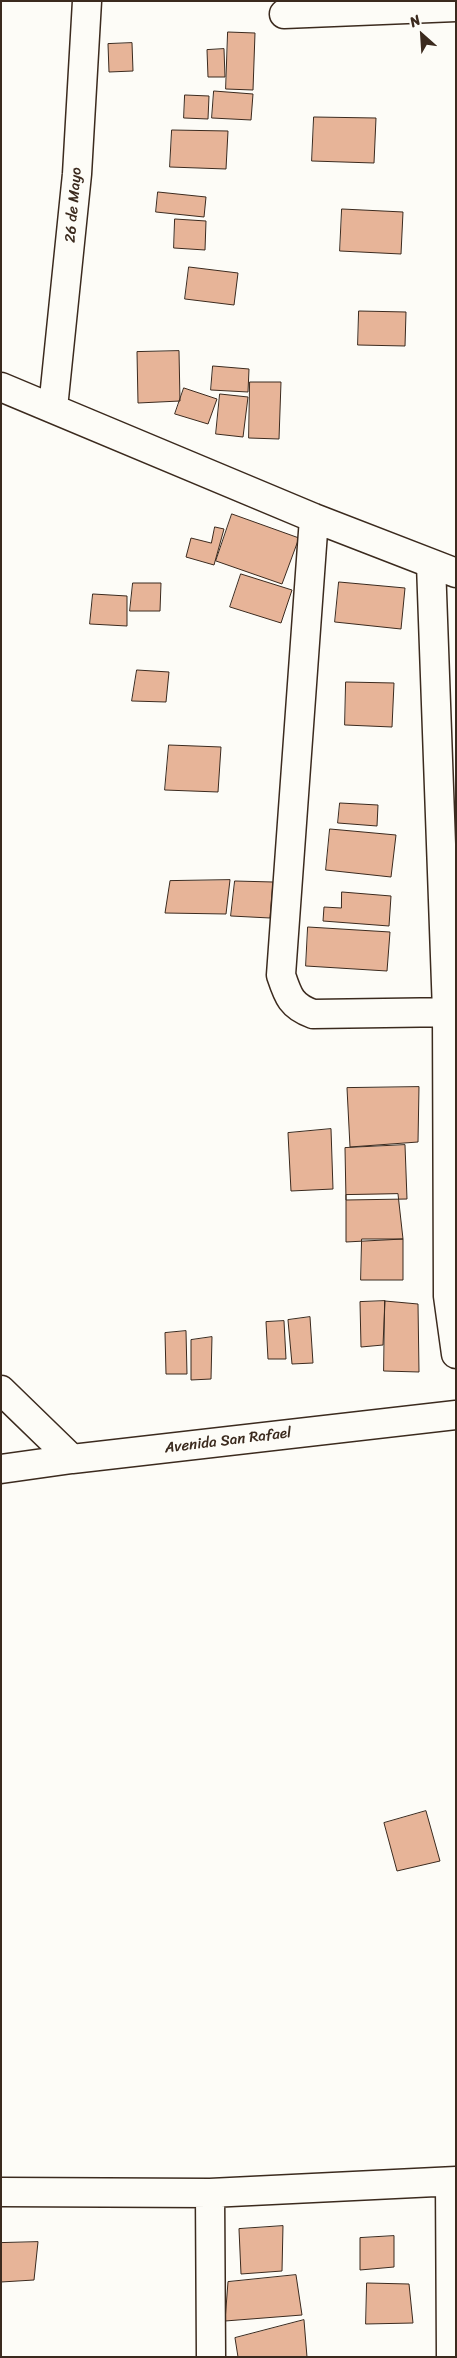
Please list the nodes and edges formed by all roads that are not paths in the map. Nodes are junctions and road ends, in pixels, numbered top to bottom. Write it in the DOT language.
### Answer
graph roads {
  1 [pos="87,1"];
  2 [pos="456,7"];
  3 [pos="284,14"];
  4 [pos="1,387"];
  5 [pos="53,408"];
  6 [pos="314,518"];
  7 [pos="444,568"];
  8 [pos="452,1012"];
  9 [pos="456,1354"];
  10 [pos="1,1390"];
  11 [pos="456,1415"];
  12 [pos="72,1459"];
  13 [pos="1,1469"];
  14 [pos="453,2181"];
  15 [pos="1,2192"];
  16 [pos="210,2193"];
  17 [pos="211,2357"];
  18 [pos="451,2357"];
  1 -- 5 [label="street, 26 de Mayo"];
  2 -- 3 [label="street"];
  4 -- 5 [label="street"];
  5 -- 6 [label="street"];
  6 -- 7 [label="street"];
  6 -- 8 [label="street"];
  7 -- 8 [label="street"];
  8 -- 9 [label="street"];
  10 -- 12 [label="street"];
  11 -- 12 [label="street, Avenida San Rafael"];
  12 -- 13 [label="street, Avenida San Rafael"];
  14 -- 16 [label="street"];
  14 -- 18 [label="street"];
  15 -- 16 [label="street"];
  16 -- 17 [label="street"];
}
